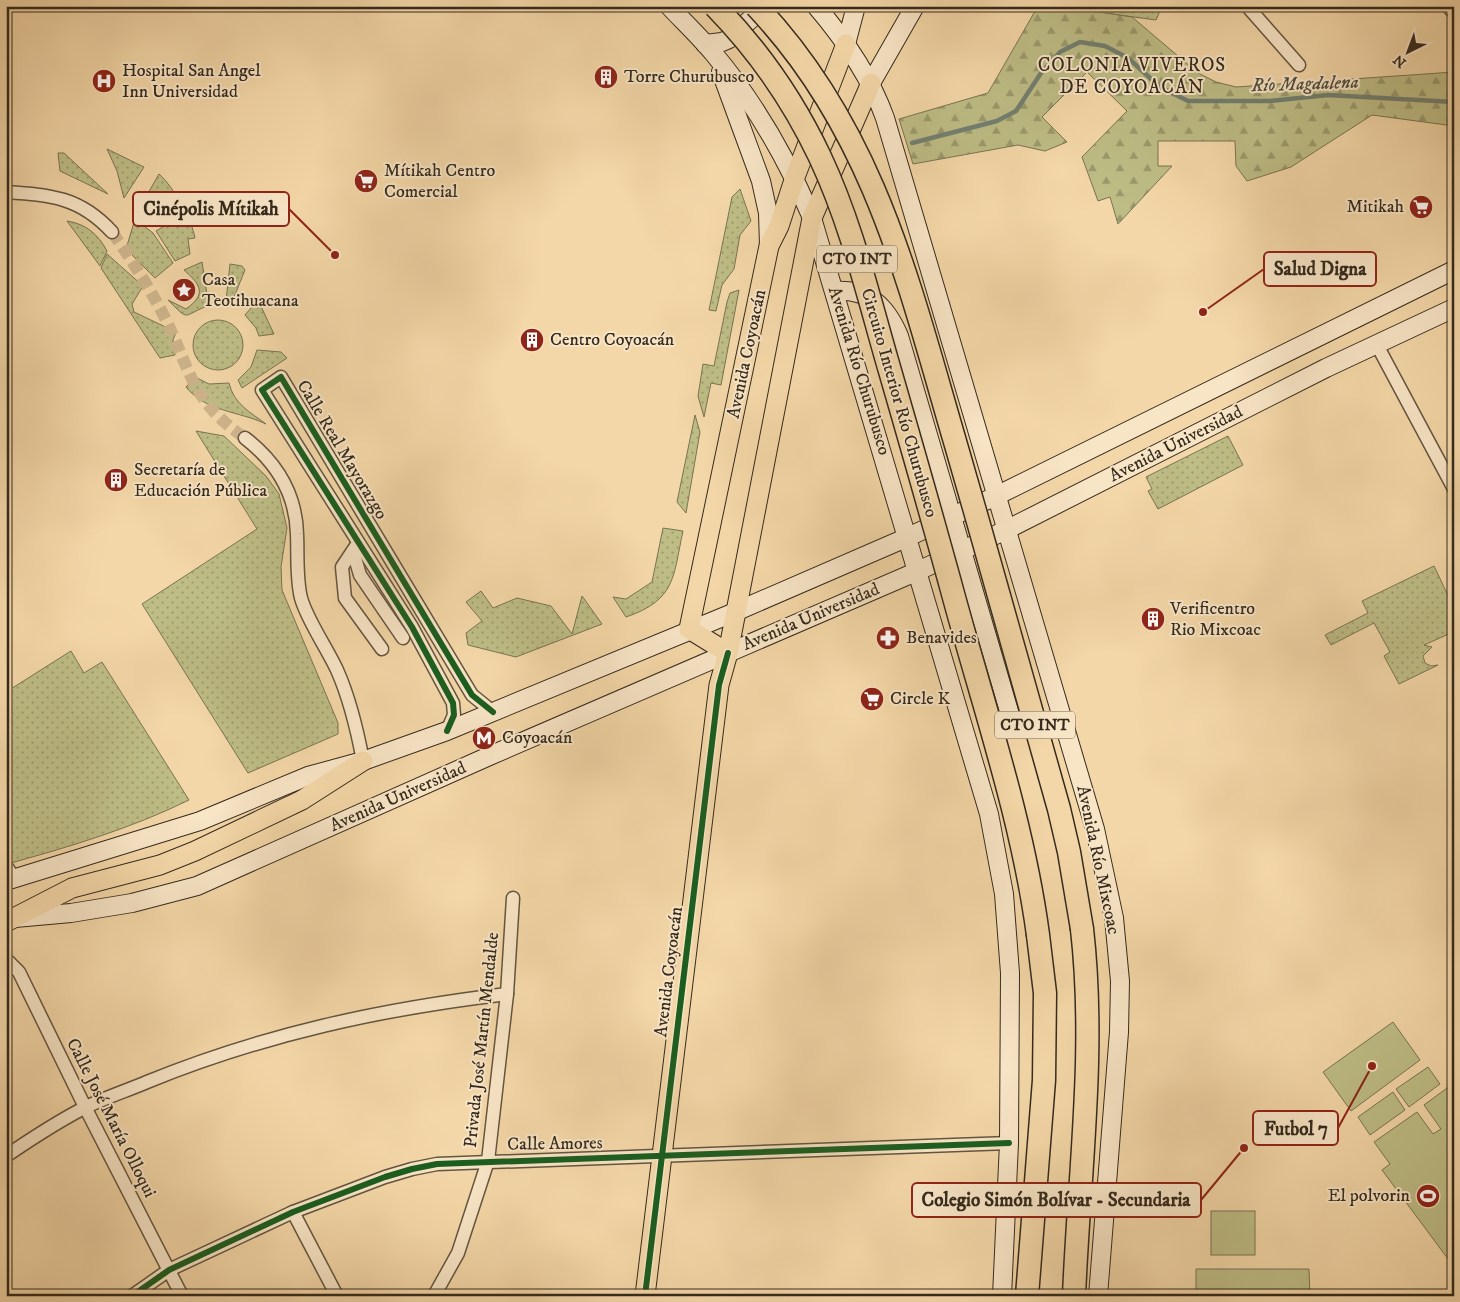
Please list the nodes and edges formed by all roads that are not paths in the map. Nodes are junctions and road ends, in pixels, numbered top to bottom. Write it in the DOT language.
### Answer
graph roads {
  1 [pos="669,6"];
  2 [pos="715,6"];
  3 [pos="756,6"];
  4 [pos="765,6"];
  5 [pos="816,6"];
  6 [pos="856,6"];
  7 [pos="914,6"];
  8 [pos="1247,6"];
  9 [pos="846,44"];
  10 [pos="709,48"];
  11 [pos="1299,65"];
  12 [pos="871,82"];
  13 [pos="795,177"];
  14 [pos="6,192"];
  15 [pos="812,218"];
  16 [pos="112,232"];
  17 [pos="769,246"];
  18 [pos="1454,270"];
  19 [pos="835,291"];
  20 [pos="1454,308"];
  21 [pos="1377,345"];
  22 [pos="245,438"];
  23 [pos="1454,489"];
  24 [pos="996,496"];
  25 [pos="951,516"];
  26 [pos="1006,530"];
  27 [pos="908,537"];
  28 [pos="356,547"];
  29 [pos="961,550"];
  30 [pos="918,571"];
  31 [pos="735,612"];
  32 [pos="425,619"];
  33 [pos="412,627"];
  34 [pos="689,629"];
  35 [pos="402,638"];
  36 [pos="382,649"];
  37 [pos="728,653"];
  38 [pos="493,712"];
  39 [pos="1011,718"];
  40 [pos="447,731"];
  41 [pos="1068,736"];
  42 [pos="973,754"];
  43 [pos="363,760"];
  44 [pos="9,875"];
  45 [pos="513,898"];
  46 [pos="8,920"];
  47 [pos="6,959"];
  48 [pos="507,994"];
  49 [pos="85,1107"];
  50 [pos="1009,1143"];
  51 [pos="6,1156"];
  52 [pos="662,1157"];
  53 [pos="488,1161"];
  54 [pos="293,1212"];
  55 [pos="169,1270"];
  56 [pos="132,1296"];
  57 [pos="182,1296"];
  58 [pos="337,1296"];
  59 [pos="434,1296"];
  60 [pos="645,1296"];
  61 [pos="1002,1296"];
  62 [pos="1027,1296"];
  63 [pos="1074,1296"];
  64 [pos="1098,1296"];
  1 -- 10 [label="main road, Avenida Río Churubusco / CTO INT"];
  2 -- 62 [label="highway, Circuito Interior Río Churubusco / CTO INT, bridge"];
  3 -- 63 [label="highway, CTO INT, bridge"];
  4 -- 10 [label="main road"];
  5 -- 9 [label="main road, CTO INT"];
  6 -- 9 [label="main road"];
  7 -- 12 [label="main road"];
  8 -- 11 [label="street"];
  9 -- 12 [label="main road, CTO INT"];
  9 -- 13 [label="main road, Avenida Coyoacán"];
  10 -- 13 [label="main road, Avenida Río Churubusco / CTO INT"];
  10 -- 17 [label="main road"];
  12 -- 15 [label="main road, Avenida Coyoacán"];
  12 -- 24 [label="main road, CTO INT"];
  13 -- 15 [label="main road, Avenida Río Churubusco / CTO INT"];
  13 -- 17 [label="main road, Avenida Coyoacán"];
  14 -- 16 [label="street"];
  15 -- 19 [label="main road, Avenida Río Churubusco / CTO INT"];
  15 -- 31 [label="main road, Avenida Coyoacán"];
  17 -- 34 [label="main road, Avenida Coyoacán"];
  18 -- 24 [label="main road, Avenida Universidad"];
  19 -- 25 [label="main road"];
  19 -- 27 [label="main road, Avenida Río Churubusco / CTO INT"];
  20 -- 21 [label="main road, Avenida Universidad"];
  21 -- 23 [label="street"];
  21 -- 26 [label="main road, Avenida Universidad"];
  22 -- 43 [label="street"];
  24 -- 25 [label="main road, Avenida Universidad"];
  24 -- 26 [label="main road, Avenida Río Mixcoac / CTO INT"];
  25 -- 27 [label="main road, Avenida Universidad"];
  25 -- 29 [label="main road"];
  26 -- 29 [label="main road, Avenida Universidad"];
  26 -- 41 [label="main road, Avenida Río Mixcoac / CTO INT"];
  27 -- 30 [label="main road, Avenida Río Churubusco / CTO INT"];
  27 -- 31 [label="main road, Avenida Universidad"];
  28 -- 32 [label="street, Calle Real Mayorazgo"];
  28 -- 33 [label="street, Calle Real Mayorazgo"];
  28 -- 35 [label="street"];
  28 -- 36 [label="street"];
  29 -- 30 [label="main road, Avenida Universidad"];
  29 -- 39 [label="main road"];
  30 -- 37 [label="main road, Avenida Universidad"];
  30 -- 42 [label="main road, CTO INT"];
  31 -- 34 [label="main road, Avenida Universidad"];
  31 -- 37 [label="main road, Avenida Coyoacán"];
  32 -- 33 [label="street"];
  32 -- 38 [label="street, Calle Real Mayorazgo"];
  33 -- 40 [label="street, Calle Real Mayorazgo"];
  34 -- 37 [label="main road"];
  34 -- 38 [label="main road, Avenida Universidad"];
  37 -- 46 [label="main road, Avenida Universidad"];
  37 -- 52 [label="main road, Avenida Coyoacán"];
  38 -- 40 [label="main road, Avenida Universidad"];
  39 -- 41 [label="main road"];
  39 -- 42 [label="main road"];
  40 -- 43 [label="main road, Avenida Universidad"];
  41 -- 64 [label="main road, Avenida Río Mixcoac / CTO INT"];
  42 -- 50 [label="main road, CTO INT"];
  43 -- 44 [label="main road, Avenida Universidad"];
  43 -- 46 [label="main road"];
  45 -- 48 [label="street, Privada José Martín Mendalde"];
  47 -- 49 [label="street, Calle José María Olloqui"];
  48 -- 49 [label="street"];
  48 -- 53 [label="street, Privada José Martín Mendalde"];
  49 -- 51 [label="street"];
  49 -- 55 [label="street, Calle José María Olloqui"];
  50 -- 52 [label="street, Calle Amores"];
  50 -- 61 [label="main road, CTO INT"];
  52 -- 53 [label="street, Calle Amores"];
  52 -- 60 [label="main road, Avenida Coyoacán"];
  53 -- 54 [label="street, Calle Amores"];
  53 -- 59 [label="street, Privada José Martín Mendalde"];
  54 -- 55 [label="street, Calle Amores"];
  54 -- 58 [label="street"];
  55 -- 56 [label="street, Calle Amores"];
  55 -- 57 [label="street, Calle José María Olloqui"];
}
